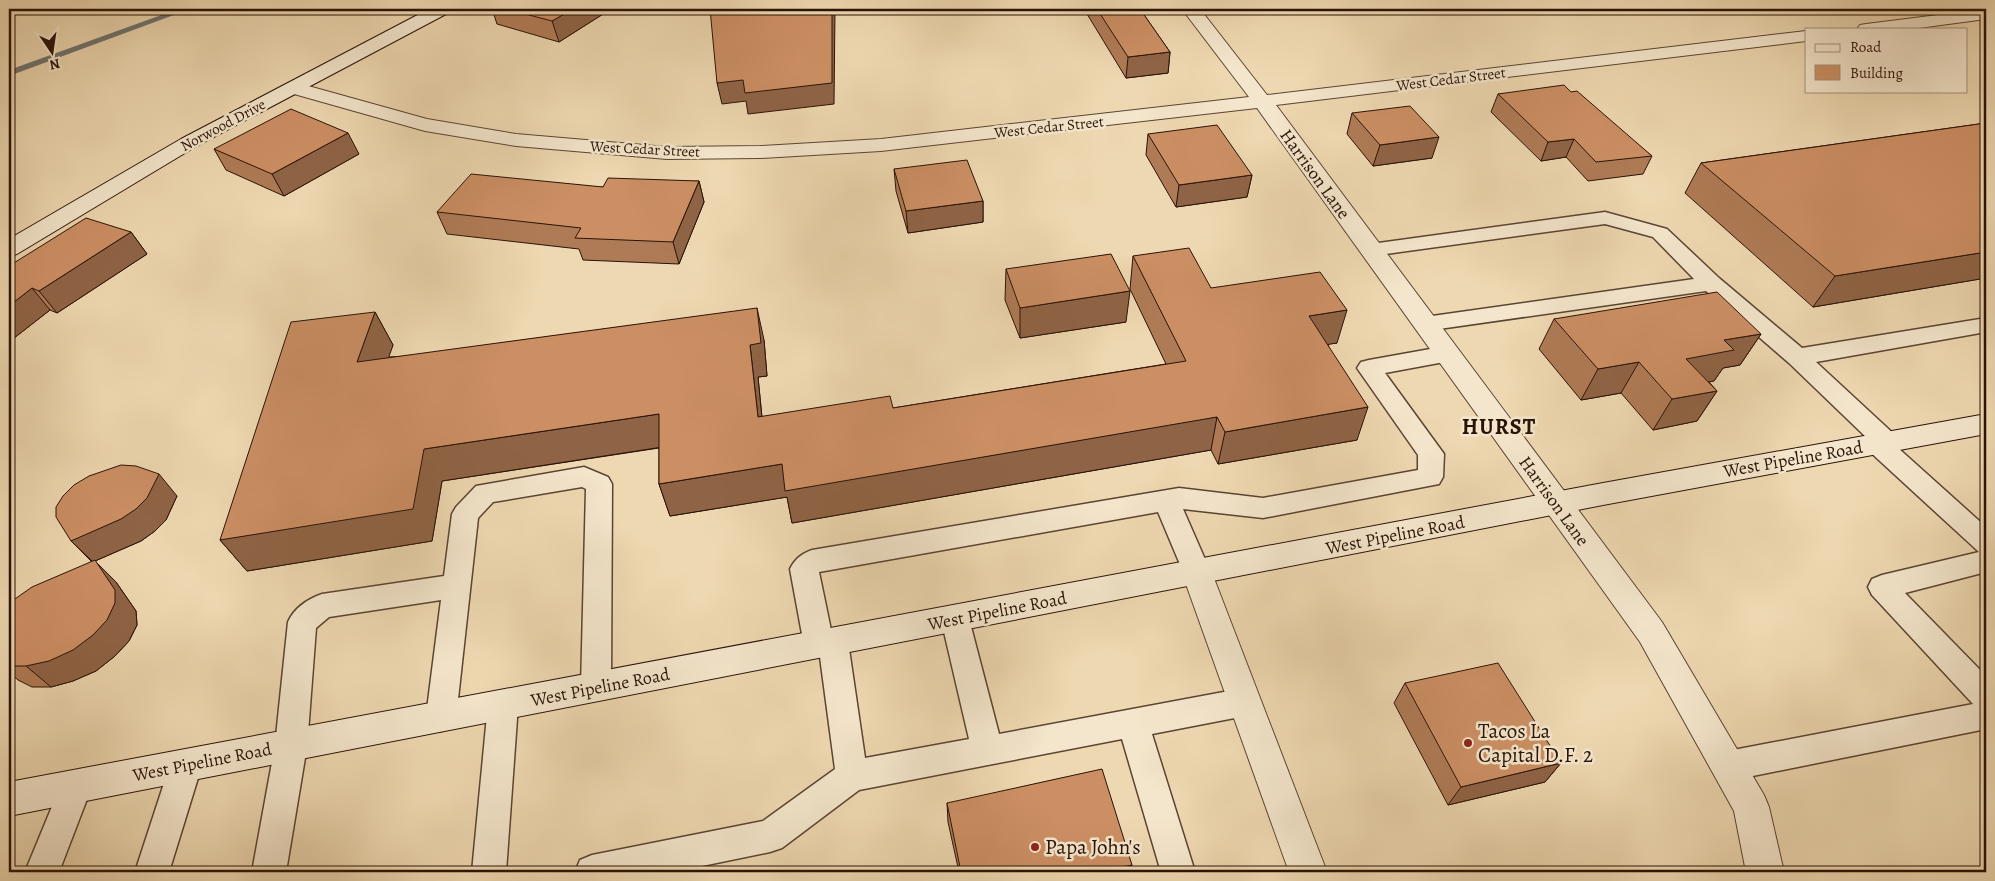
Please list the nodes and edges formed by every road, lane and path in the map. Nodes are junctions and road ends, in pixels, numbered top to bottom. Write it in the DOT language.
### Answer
graph roads {
  1 [pos="442,9"];
  2 [pos="1191,9"];
  3 [pos="1986,14"];
  4 [pos="1874,28"];
  5 [pos="1805,36"];
  6 [pos="294,88"];
  7 [pos="1263,102"];
  8 [pos="9,249"];
  9 [pos="1371,250"];
  10 [pos="1711,283"];
  11 [pos="1425,324"];
  12 [pos="1986,325"];
  13 [pos="1447,354"];
  14 [pos="1797,357"];
  15 [pos="1986,424"];
  16 [pos="1882,443"];
  17 [pos="1166,500"];
  18 [pos="1556,504"];
  19 [pos="1986,543"];
  20 [pos="1986,561"];
  21 [pos="1197,573"];
  22 [pos="457,586"];
  23 [pos="956,619"];
  24 [pos="826,644"];
  25 [pos="596,688"];
  26 [pos="1986,696"];
  27 [pos="1245,702"];
  28 [pos="503,705"];
  29 [pos="1986,715"];
  30 [pos="441,717"];
  31 [pos="1133,724"];
  32 [pos="291,746"];
  33 [pos="988,751"];
  34 [pos="186,765"];
  35 [pos="1728,766"];
  36 [pos="852,776"];
  37 [pos="76,786"];
  38 [pos="9,799"];
  39 [pos="42,872"];
  40 [pos="152,872"];
  41 [pos="269,872"];
  42 [pos="489,872"];
  43 [pos="592,872"];
  44 [pos="1178,872"];
  45 [pos="1308,872"];
  46 [pos="1766,872"];
  1 -- 6 [label="street, Norwood Drive"];
  2 -- 7 [label="street, Harrison Lane"];
  3 -- 4 [label="street"];
  5 -- 7 [label="street, West Cedar Street"];
  6 -- 7 [label="street, West Cedar Street"];
  6 -- 8 [label="street, Norwood Drive"];
  7 -- 9 [label="street, Harrison Lane"];
  9 -- 10 [label="lane"];
  9 -- 11 [label="street, Harrison Lane"];
  10 -- 11 [label="lane"];
  10 -- 14 [label="lane"];
  11 -- 13 [label="street, Harrison Lane"];
  12 -- 14 [label="lane"];
  13 -- 17 [label="lane"];
  13 -- 18 [label="street, Harrison Lane"];
  14 -- 16 [label="lane"];
  15 -- 16 [label="street, West Pipeline Road"];
  16 -- 18 [label="street, West Pipeline Road"];
  16 -- 19 [label="lane"];
  17 -- 21 [label="lane"];
  17 -- 24 [label="lane"];
  18 -- 21 [label="street, West Pipeline Road"];
  18 -- 35 [label="street, Harrison Lane"];
  20 -- 26 [label="lane"];
  21 -- 23 [label="street, West Pipeline Road"];
  21 -- 27 [label="street"];
  22 -- 25 [label="lane"];
  22 -- 30 [label="lane"];
  22 -- 32 [label="lane"];
  23 -- 24 [label="street, West Pipeline Road"];
  23 -- 33 [label="lane"];
  24 -- 25 [label="street, West Pipeline Road"];
  24 -- 36 [label="lane"];
  25 -- 28 [label="street, West Pipeline Road"];
  27 -- 31 [label="lane"];
  27 -- 45 [label="street"];
  28 -- 30 [label="street, West Pipeline Road"];
  28 -- 42 [label="lane"];
  29 -- 35 [label="lane"];
  30 -- 32 [label="street, West Pipeline Road"];
  31 -- 33 [label="lane"];
  31 -- 44 [label="lane"];
  32 -- 34 [label="street, West Pipeline Road"];
  32 -- 41 [label="lane"];
  33 -- 36 [label="lane"];
  34 -- 37 [label="street, West Pipeline Road"];
  34 -- 40 [label="lane"];
  35 -- 46 [label="street, Harrison Lane"];
  36 -- 43 [label="lane"];
  37 -- 38 [label="street, West Pipeline Road"];
  37 -- 39 [label="lane"];
}
